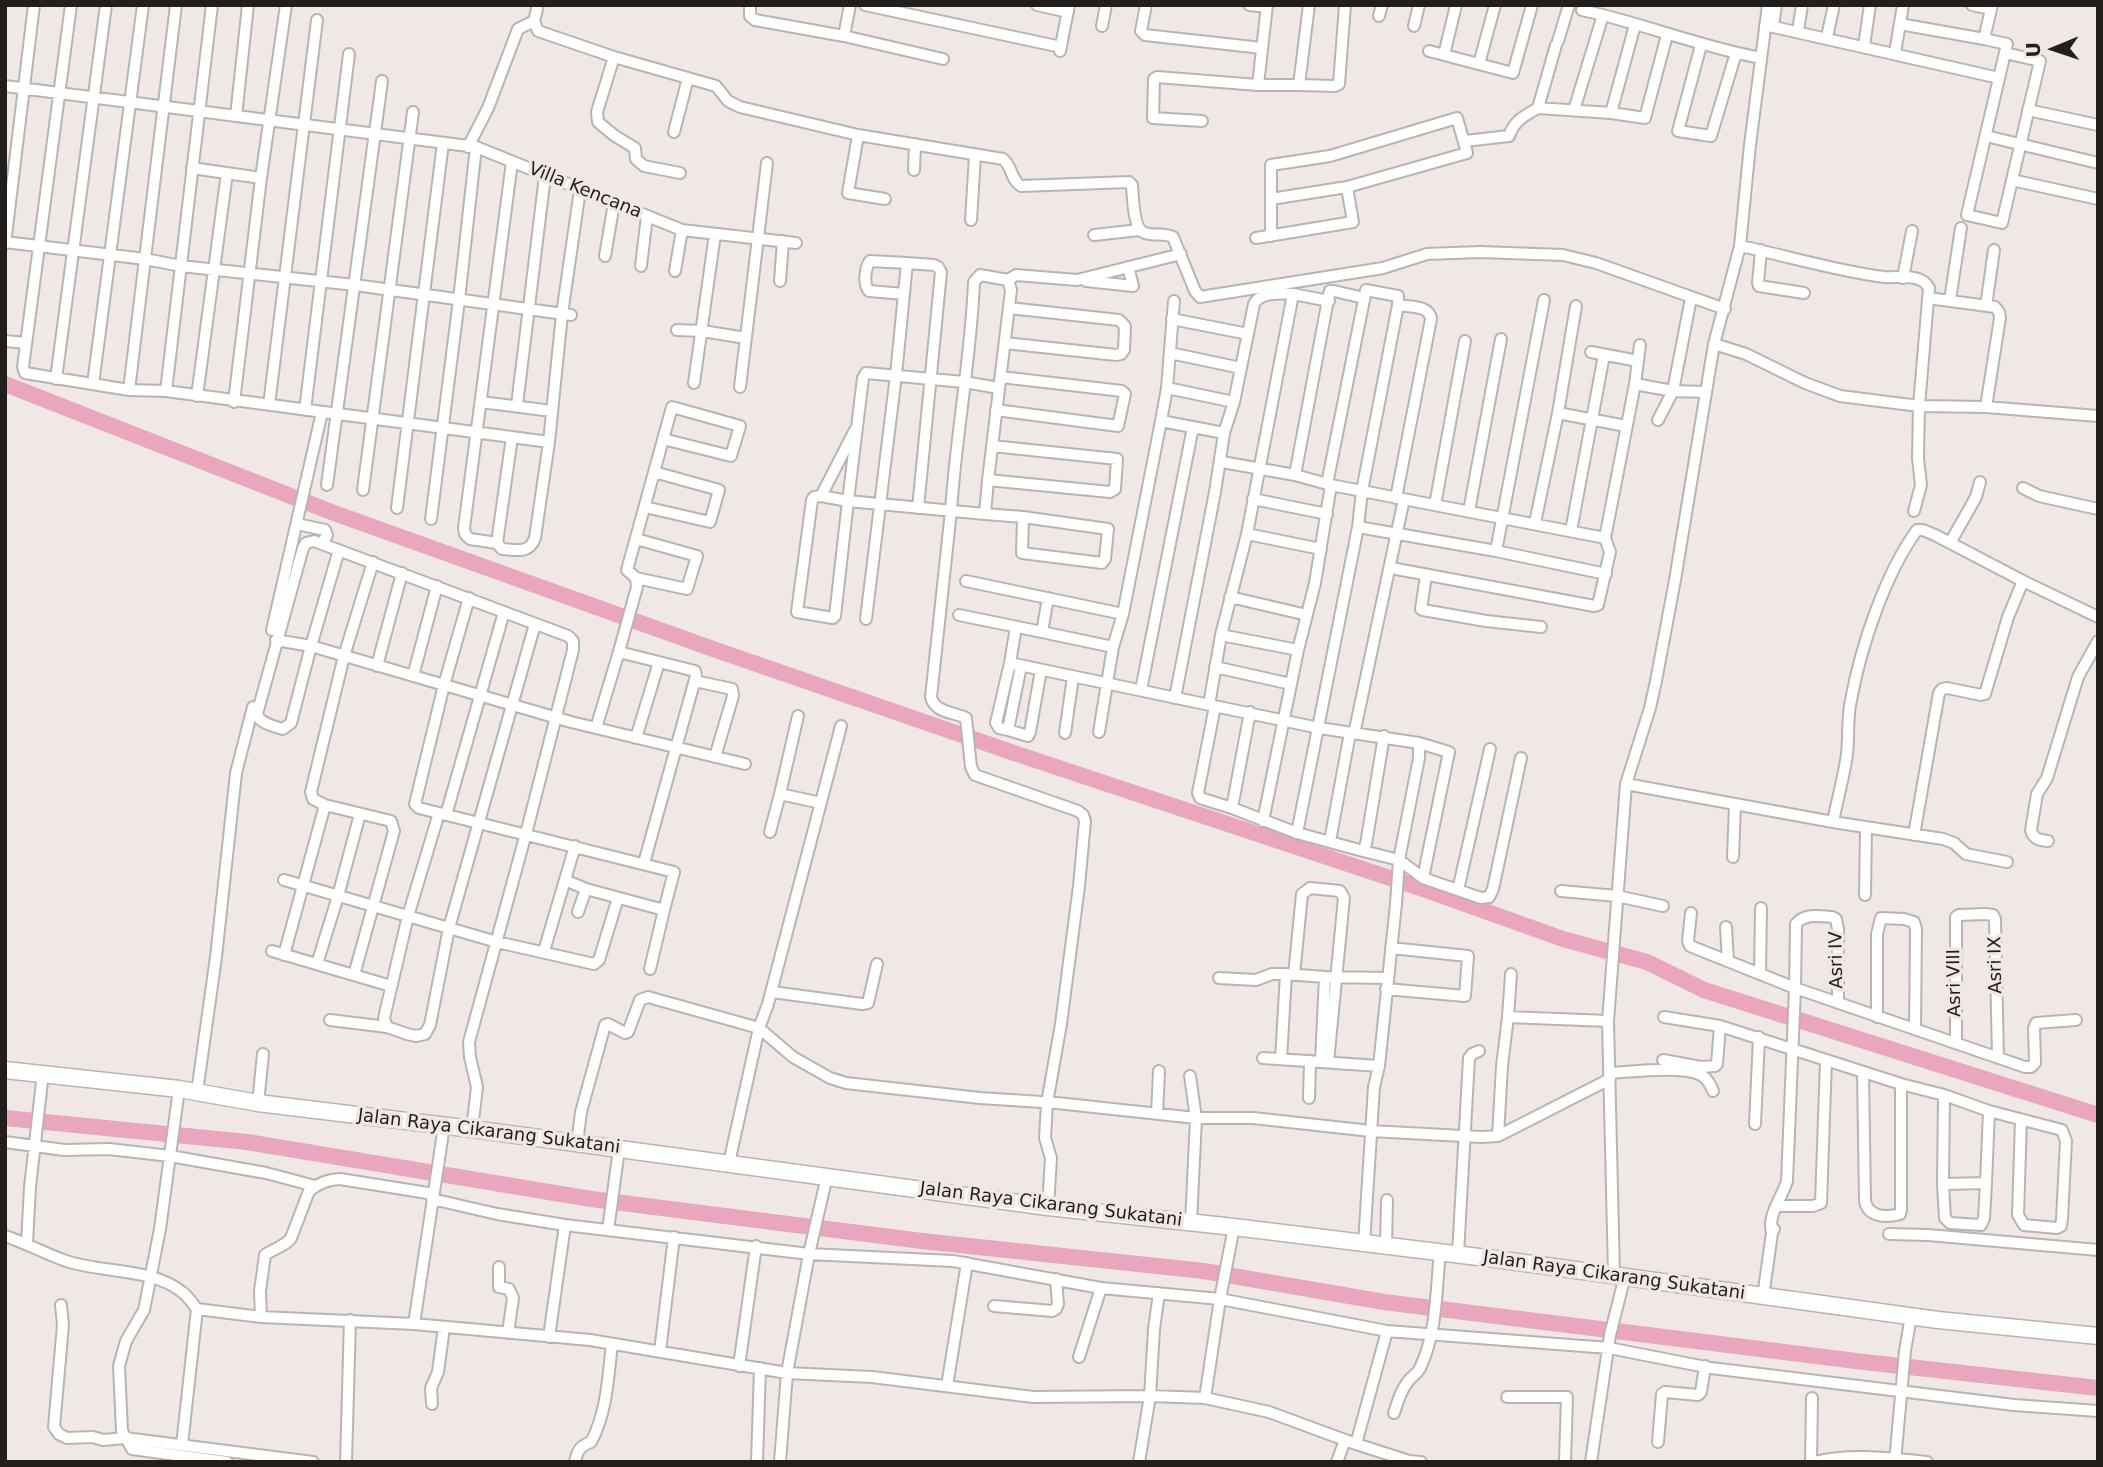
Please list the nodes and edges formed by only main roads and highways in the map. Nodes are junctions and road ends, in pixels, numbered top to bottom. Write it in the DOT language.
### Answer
graph roads {
  1 [pos="5,1070"];
  2 [pos="2098,1336"];
  1 -- 2 [label="main road, Jalan Raya Cikarang Sukatani"];
}
